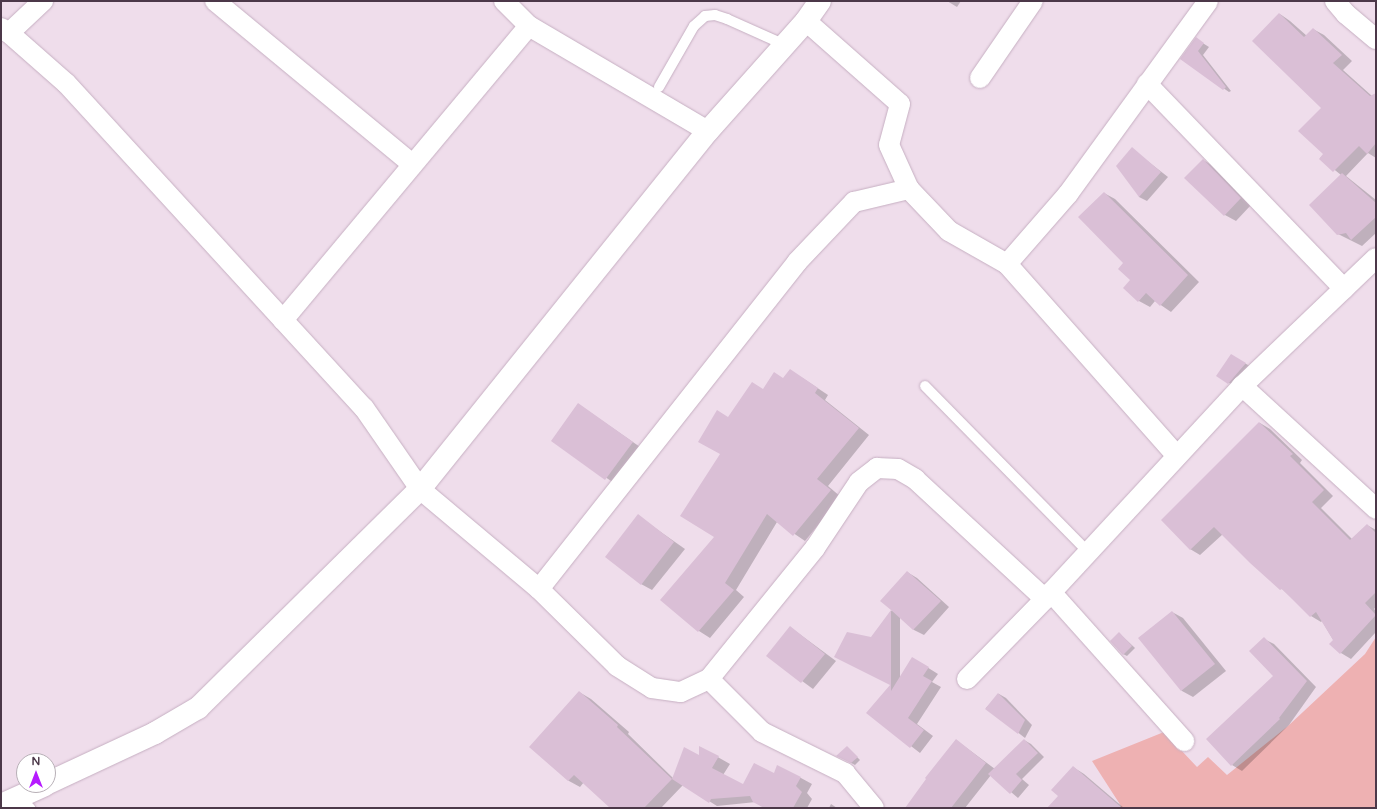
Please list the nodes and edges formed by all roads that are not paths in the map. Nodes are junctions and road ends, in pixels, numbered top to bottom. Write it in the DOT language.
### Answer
graph roads {
  1 [pos="43,1"];
  2 [pos="215,1"];
  3 [pos="504,1"];
  4 [pos="820,1"];
  5 [pos="1033,1"];
  6 [pos="1208,1"];
  7 [pos="1346,5"];
  8 [pos="806,21"];
  9 [pos="529,26"];
  10 [pos="5,31"];
  11 [pos="1376,39"];
  12 [pos="785,45"];
  13 [pos="980,78"];
  14 [pos="1147,84"];
  15 [pos="659,88"];
  16 [pos="708,131"];
  17 [pos="412,164"];
  18 [pos="909,189"];
  19 [pos="1376,258"];
  20 [pos="1007,264"];
  21 [pos="1344,288"];
  22 [pos="283,320"];
  23 [pos="926,386"];
  24 [pos="1242,386"];
  25 [pos="1177,456"];
  26 [pos="420,489"];
  27 [pos="1376,509"];
  28 [pos="1088,552"];
  29 [pos="539,589"];
  30 [pos="1048,596"];
  31 [pos="967,678"];
  32 [pos="709,679"];
  33 [pos="1184,740"];
  34 [pos="56,779"];
  35 [pos="33,793"];
  36 [pos="17,803"];
  37 [pos="874,808"];
  1 -- 10 [label="street"];
  2 -- 17 [label="street"];
  3 -- 9 [label="street"];
  4 -- 8 [label="street"];
  5 -- 13 [label="street"];
  6 -- 14 [label="street"];
  7 -- 11 [label="street"];
  8 -- 12 [label="street"];
  8 -- 18 [label="street"];
  9 -- 16 [label="street"];
  9 -- 17 [label="street"];
  10 -- 22 [label="street"];
  12 -- 15 [label="lane"];
  12 -- 16 [label="street"];
  14 -- 20 [label="street"];
  14 -- 21 [label="street"];
  16 -- 26 [label="street"];
  17 -- 22 [label="street"];
  18 -- 20 [label="street"];
  18 -- 29 [label="street"];
  19 -- 21 [label="street"];
  20 -- 25 [label="street"];
  21 -- 24 [label="street"];
  22 -- 26 [label="street"];
  23 -- 28 [label="lane"];
  24 -- 25 [label="street"];
  24 -- 27 [label="street"];
  25 -- 28 [label="street"];
  26 -- 29 [label="street"];
  26 -- 34 [label="street"];
  28 -- 30 [label="street"];
  29 -- 32 [label="street"];
  30 -- 31 [label="street"];
  30 -- 32 [label="street"];
  30 -- 33 [label="street"];
  32 -- 37 [label="street"];
  35 -- 36 [label="street"];
}
